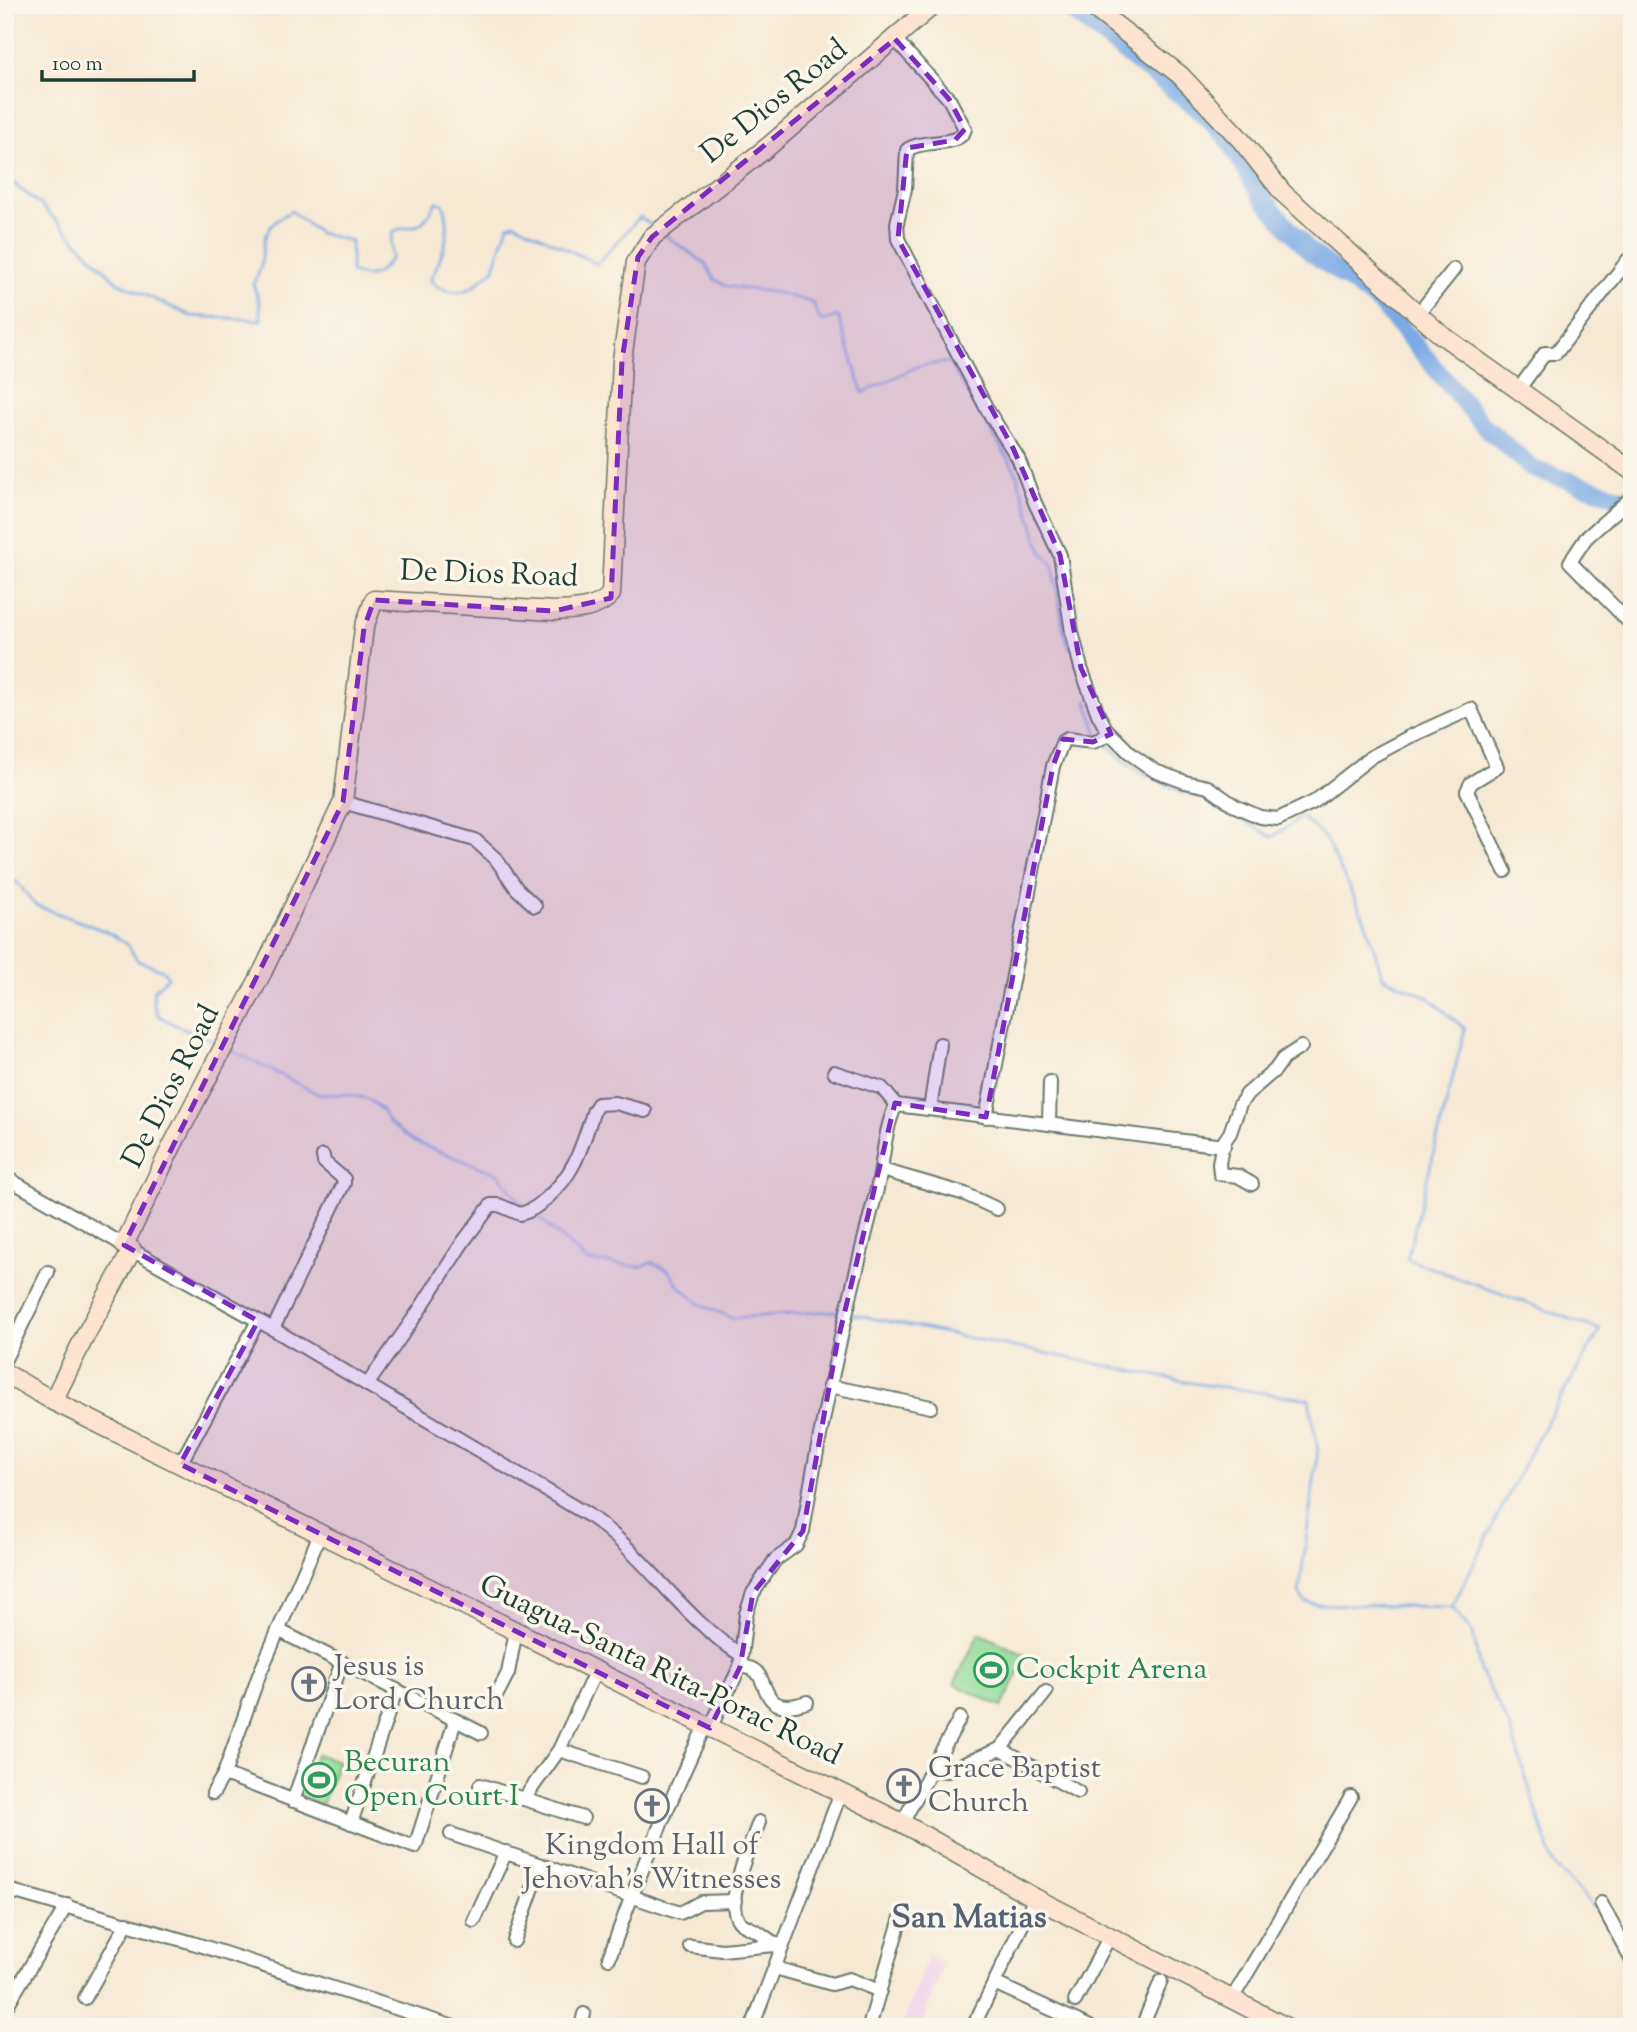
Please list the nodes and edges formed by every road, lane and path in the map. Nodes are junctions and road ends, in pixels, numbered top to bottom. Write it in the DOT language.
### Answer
graph roads {
  1 [pos="933,5"];
  2 [pos="1090,5"];
  3 [pos="895,39"];
  4 [pos="1628,260"];
  5 [pos="1454,269"];
  6 [pos="1418,314"];
  7 [pos="1518,390"];
  8 [pos="1632,471"];
  9 [pos="1627,500"];
  10 [pos="1628,621"];
  11 [pos="1103,738"];
  12 [pos="343,802"];
  13 [pos="1505,871"];
  14 [pos="535,906"];
  15 [pos="940,1044"];
  16 [pos="1301,1047"];
  17 [pos="834,1072"];
  18 [pos="1050,1082"];
  19 [pos="896,1105"];
  20 [pos="930,1109"];
  21 [pos="645,1111"];
  22 [pos="986,1117"];
  23 [pos="1049,1124"];
  24 [pos="1224,1146"];
  25 [pos="323,1156"];
  26 [pos="882,1170"];
  27 [pos="5,1177"];
  28 [pos="1252,1184"];
  29 [pos="997,1209"];
  30 [pos="128,1247"];
  31 [pos="48,1272"];
  32 [pos="258,1321"];
  33 [pos="274,1329"];
  34 [pos="6,1371"];
  35 [pos="367,1385"];
  36 [pos="829,1386"];
  37 [pos="53,1401"];
  38 [pos="931,1407"];
  39 [pos="180,1464"];
  40 [pos="320,1534"];
  41 [pos="278,1630"];
  42 [pos="516,1631"];
  43 [pos="740,1661"];
  44 [pos="342,1662"];
  45 [pos="595,1672"];
  46 [pos="396,1690"];
  47 [pos="1046,1692"];
  48 [pos="496,1696"];
  49 [pos="807,1702"];
  50 [pos="960,1718"];
  51 [pos="455,1720"];
  52 [pos="707,1727"];
  53 [pos="481,1733"];
  54 [pos="1000,1749"];
  55 [pos="559,1750"];
  56 [pos="931,1770"];
  57 [pos="224,1774"];
  58 [pos="642,1777"];
  59 [pos="480,1785"];
  60 [pos="841,1792"];
  61 [pos="1079,1792"];
  62 [pos="213,1793"];
  63 [pos="1351,1797"];
  64 [pos="524,1799"];
  65 [pos="293,1801"];
  66 [pos="583,1818"];
  67 [pos="759,1822"];
  68 [pos="351,1823"];
  69 [pos="902,1823"];
  70 [pos="452,1834"];
  71 [pos="506,1852"];
  72 [pos="541,1866"];
  73 [pos="5,1889"];
  74 [pos="631,1896"];
  75 [pos="1035,1898"];
  76 [pos="735,1901"];
  77 [pos="1601,1903"];
  78 [pos="66,1905"];
  79 [pos="902,1914"];
  80 [pos="474,1921"];
  81 [pos="127,1923"];
  82 [pos="1110,1936"];
  83 [pos="513,1941"];
  84 [pos="690,1945"];
  85 [pos="778,1945"];
  86 [pos="609,1958"];
  87 [pos="1632,1961"];
  88 [pos="775,1968"];
  89 [pos="1161,1981"];
  90 [pos="994,1983"];
  91 [pos="880,1991"];
  92 [pos="85,1998"];
  93 [pos="1232,1999"];
  94 [pos="1076,2001"];
  95 [pos="5,2009"];
  96 [pos="1632,2021"];
  97 [pos="1277,2024"];
  98 [pos="454,2027"];
  99 [pos="752,2027"];
  100 [pos="869,2027"];
  101 [pos="973,2027"];
  102 [pos="1090,2027"];
  103 [pos="1142,2027"];
  104 [pos="1629,2027"];
  1 -- 3 [label="street, De Dios Road"];
  2 -- 6 [label="street"];
  3 -- 11 [label="street"];
  3 -- 12 [label="street, De Dios Road"];
  4 -- 7 [label="street"];
  5 -- 6 [label="street"];
  6 -- 7 [label="street"];
  7 -- 8 [label="street"];
  9 -- 10 [label="street"];
  11 -- 13 [label="street"];
  11 -- 22 [label="street"];
  12 -- 14 [label="street"];
  12 -- 30 [label="street, De Dios Road"];
  15 -- 20 [label="street"];
  16 -- 24 [label="street"];
  17 -- 19 [label="street"];
  18 -- 23 [label="street"];
  19 -- 20 [label="street"];
  19 -- 26 [label="street"];
  20 -- 22 [label="street"];
  21 -- 35 [label="street"];
  22 -- 23 [label="street"];
  23 -- 24 [label="street"];
  24 -- 28 [label="street"];
  25 -- 33 [label="street"];
  26 -- 29 [label="street"];
  26 -- 36 [label="street"];
  27 -- 30 [label="street"];
  30 -- 32 [label="street"];
  30 -- 37 [label="street, De Dios Road"];
  31 -- 34 [label="street"];
  32 -- 33 [label="street"];
  32 -- 39 [label="street"];
  33 -- 35 [label="street"];
  34 -- 37 [label="street, Guagua-Santa Rita-Porac Road"];
  35 -- 43 [label="street"];
  36 -- 38 [label="street"];
  36 -- 43 [label="street"];
  37 -- 39 [label="street, Guagua-Santa Rita-Porac Road"];
  39 -- 40 [label="street, Guagua-Santa Rita-Porac Road"];
  40 -- 41 [label="street"];
  40 -- 42 [label="street, Guagua-Santa Rita-Porac Road"];
  41 -- 44 [label="street"];
  41 -- 57 [label="street"];
  42 -- 45 [label="street, Guagua-Santa Rita-Porac Road"];
  42 -- 48 [label="street"];
  43 -- 49 [label="street"];
  43 -- 52 [label="street"];
  44 -- 46 [label="street"];
  44 -- 65 [label="street"];
  45 -- 52 [label="street, Guagua-Santa Rita-Porac Road"];
  45 -- 55 [label="street"];
  46 -- 51 [label="street"];
  46 -- 68 [label="street"];
  47 -- 54 [label="street"];
  50 -- 56 [label="street"];
  51 -- 53 [label="street"];
  51 -- 68 [label="street"];
  52 -- 60 [label="street, Guagua-Santa Rita-Porac Road"];
  52 -- 74 [label="street"];
  54 -- 56 [label="street"];
  54 -- 61 [label="street"];
  55 -- 58 [label="street"];
  55 -- 64 [label="street"];
  56 -- 69 [label="street"];
  57 -- 62 [label="street"];
  57 -- 65 [label="street"];
  59 -- 64 [label="street"];
  60 -- 69 [label="street, Guagua-Santa Rita-Porac Road"];
  60 -- 85 [label="street"];
  63 -- 93 [label="street"];
  64 -- 66 [label="street"];
  65 -- 68 [label="street"];
  67 -- 76 [label="street"];
  69 -- 75 [label="street, Guagua-Santa Rita-Porac Road"];
  70 -- 71 [label="street"];
  71 -- 72 [label="street"];
  71 -- 80 [label="street"];
  72 -- 74 [label="street"];
  72 -- 83 [label="street"];
  73 -- 78 [label="street"];
  74 -- 76 [label="street"];
  74 -- 86 [label="street"];
  75 -- 82 [label="street, Guagua-Santa Rita-Porac Road"];
  75 -- 90 [label="street"];
  76 -- 85 [label="street"];
  77 -- 87 [label="street"];
  78 -- 81 [label="street"];
  78 -- 95 [label="street"];
  79 -- 91 [label="street"];
  81 -- 92 [label="street"];
  81 -- 98 [label="street"];
  82 -- 93 [label="street, Guagua-Santa Rita-Porac Road"];
  82 -- 94 [label="street"];
  84 -- 85 [label="street"];
  85 -- 88 [label="street"];
  88 -- 91 [label="street"];
  88 -- 99 [label="street"];
  89 -- 103 [label="street"];
  90 -- 101 [label="street"];
  90 -- 102 [label="street"];
  91 -- 100 [label="street"];
  93 -- 97 [label="street, Guagua-Santa Rita-Porac Road"];
  96 -- 104 [label="street"];
}
